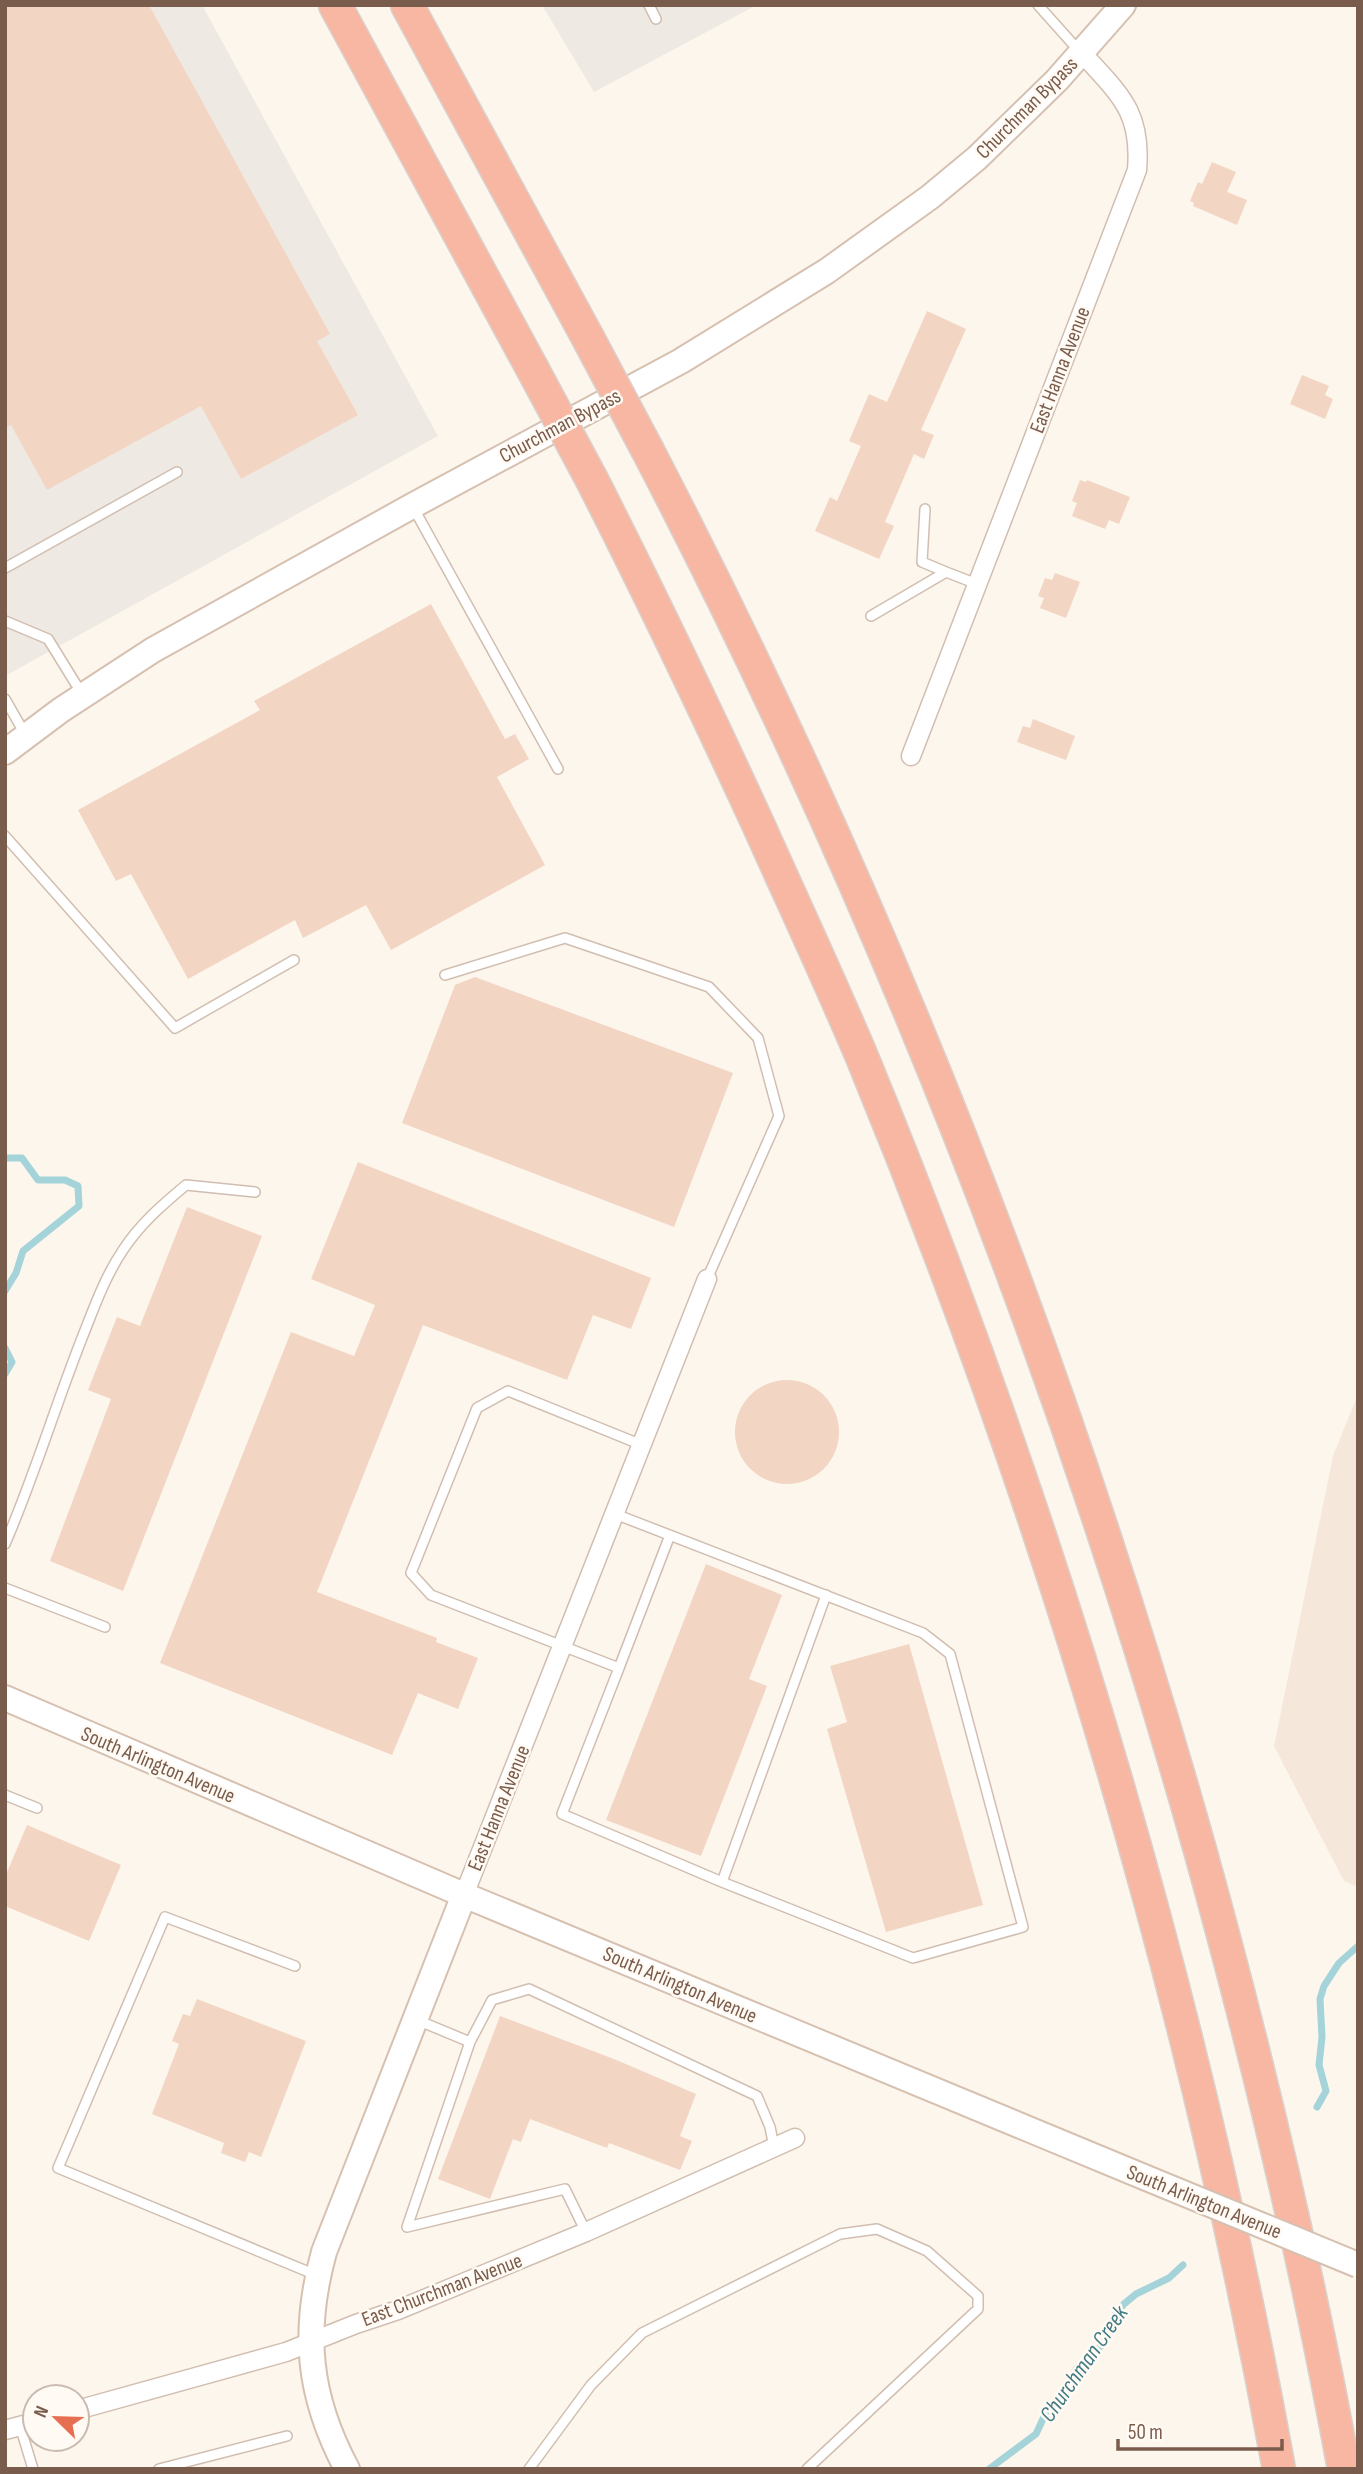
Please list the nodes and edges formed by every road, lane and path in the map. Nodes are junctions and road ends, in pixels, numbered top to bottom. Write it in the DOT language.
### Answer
graph roads {
  1 [pos="335,5"];
  2 [pos="407,5"];
  3 [pos="649,5"];
  4 [pos="1038,5"];
  5 [pos="1123,5"];
  6 [pos="656,19"];
  7 [pos="1082,53"];
  8 [pos="177,472"];
  9 [pos="412,506"];
  10 [pos="925,509"];
  11 [pos="5,568"];
  12 [pos="946,572"];
  13 [pos="977,584"];
  14 [pos="871,616"];
  15 [pos="5,621"];
  16 [pos="83,696"];
  17 [pos="5,699"];
  18 [pos="26,736"];
  19 [pos="5,752"];
  20 [pos="911,756"];
  21 [pos="558,769"];
  22 [pos="5,836"];
  23 [pos="295,960"];
  24 [pos="446,975"];
  25 [pos="255,1192"];
  26 [pos="707,1279"];
  27 [pos="642,1445"];
  28 [pos="615,1514"];
  29 [pos="670,1535"];
  30 [pos="5,1544"];
  31 [pos="5,1588"];
  32 [pos="826,1595"];
  33 [pos="105,1627"];
  34 [pos="563,1647"];
  35 [pos="619,1668"];
  36 [pos="5,1698"];
  37 [pos="5,1795"];
  38 [pos="37,1808"];
  39 [pos="722,1882"];
  40 [pos="464,1895"];
  41 [pos="295,1966"];
  42 [pos="415,2019"];
  43 [pos="470,2042"];
  44 [pos="795,2138"];
  45 [pos="774,2147"];
  46 [pos="586,2232"];
  47 [pos="1358,2265"];
  48 [pos="318,2276"];
  49 [pos="310,2342"];
  50 [pos="91,2406"];
  51 [pos="20,2426"];
  52 [pos="287,2436"];
  53 [pos="33,2469"];
  54 [pos="159,2469"];
  55 [pos="347,2469"];
  56 [pos="529,2469"];
  57 [pos="807,2469"];
  58 [pos="1279,2469"];
  59 [pos="1344,2469"];
  1 -- 58 [label="highway, bridge"];
  2 -- 59 [label="highway, bridge"];
  3 -- 6 [label="lane"];
  4 -- 7 [label="lane"];
  5 -- 7 [label="street"];
  7 -- 9 [label="street, Churchman Bypass"];
  7 -- 13 [label="street, East Hanna Avenue"];
  8 -- 11 [label="lane"];
  9 -- 16 [label="street, Churchman Bypass"];
  9 -- 21 [label="lane"];
  10 -- 12 [label="lane"];
  12 -- 13 [label="lane"];
  12 -- 14 [label="lane"];
  13 -- 20 [label="street, East Hanna Avenue"];
  15 -- 16 [label="lane"];
  16 -- 18 [label="street, Churchman Bypass"];
  17 -- 18 [label="lane"];
  18 -- 19 [label="street, Churchman Bypass"];
  22 -- 23 [label="lane"];
  24 -- 26 [label="lane"];
  25 -- 30 [label="lane"];
  26 -- 27 [label="street, East Hanna Avenue"];
  27 -- 28 [label="street, East Hanna Avenue"];
  27 -- 34 [label="lane"];
  28 -- 29 [label="lane"];
  28 -- 34 [label="street, East Hanna Avenue"];
  29 -- 32 [label="lane"];
  29 -- 35 [label="lane"];
  31 -- 33 [label="lane"];
  32 -- 39 [label="lane"];
  32 -- 39 [label="lane"];
  34 -- 35 [label="lane"];
  34 -- 40 [label="street, East Hanna Avenue"];
  35 -- 39 [label="lane"];
  36 -- 40 [label="street, South Arlington Avenue"];
  37 -- 38 [label="lane"];
  40 -- 42 [label="street, East Hanna Avenue"];
  40 -- 47 [label="street, South Arlington Avenue, bridge"];
  41 -- 48 [label="lane"];
  42 -- 43 [label="lane"];
  42 -- 48 [label="street, East Hanna Avenue"];
  43 -- 45 [label="lane"];
  43 -- 46 [label="lane"];
  44 -- 45 [label="street, East Churchman Avenue"];
  45 -- 46 [label="street, East Churchman Avenue"];
  46 -- 49 [label="street, East Churchman Avenue"];
  48 -- 49 [label="street, East Hanna Avenue"];
  49 -- 50 [label="street, East Churchman Avenue"];
  49 -- 55 [label="street, East Hanna Avenue"];
  51 -- 53 [label="lane"];
  52 -- 54 [label="lane"];
  56 -- 57 [label="lane"];
}
